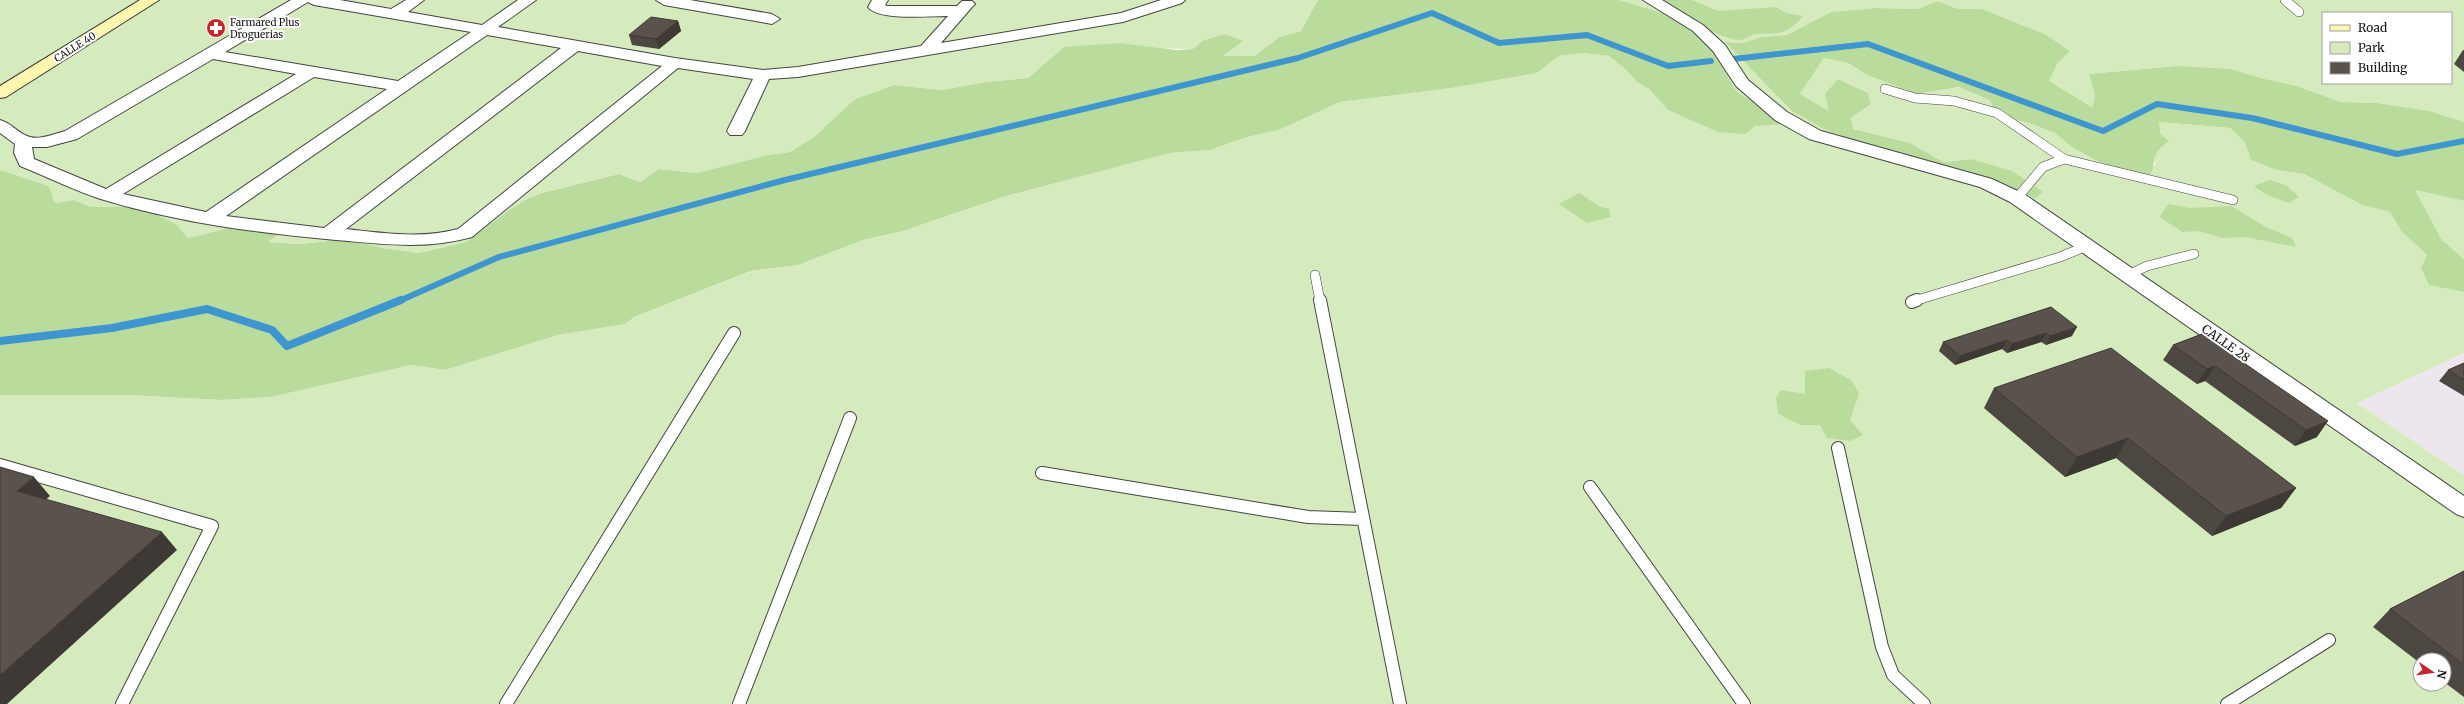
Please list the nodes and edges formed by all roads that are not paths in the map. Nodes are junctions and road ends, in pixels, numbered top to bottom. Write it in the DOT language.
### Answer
graph roads {
  1 [pos="122,0"];
  2 [pos="151,0"];
  3 [pos="302,0"];
  4 [pos="314,0"];
  5 [pos="416,0"];
  6 [pos="528,0"];
  7 [pos="664,0"];
  8 [pos="880,0"];
  9 [pos="1127,0"];
  10 [pos="1177,0"];
  11 [pos="1651,0"];
  12 [pos="2285,0"];
  13 [pos="965,6"];
  14 [pos="2299,12"];
  15 [pos="394,14"];
  16 [pos="1123,17"];
  17 [pos="772,19"];
  18 [pos="485,30"];
  19 [pos="574,46"];
  20 [pos="926,50"];
  21 [pos="212,54"];
  22 [pos="675,63"];
  23 [pos="312,71"];
  24 [pos="762,75"];
  25 [pos="0,77"];
  26 [pos="402,87"];
  27 [pos="1885,89"];
  28 [pos="0,93"];
  29 [pos="0,125"];
  30 [pos="736,131"];
  31 [pos="24,142"];
  32 [pos="2064,159"];
  33 [pos="109,195"];
  34 [pos="2017,198"];
  35 [pos="2233,200"];
  36 [pos="209,219"];
  37 [pos="328,234"];
  38 [pos="2087,246"];
  39 [pos="2194,254"];
  40 [pos="1315,275"];
  41 [pos="2128,275"];
  42 [pos="1912,302"];
  43 [pos="734,333"];
  44 [pos="850,418"];
  45 [pos="1838,448"];
  46 [pos="0,465"];
  47 [pos="1042,473"];
  48 [pos="1590,487"];
  49 [pos="2464,508"];
  50 [pos="1363,519"];
  51 [pos="2329,640"];
  52 [pos="122,704"];
  53 [pos="506,704"];
  54 [pos="739,704"];
  55 [pos="1400,704"];
  56 [pos="1744,704"];
  57 [pos="1924,704"];
  58 [pos="2227,704"];
  1 -- 25 [label="main road, CALLE 40"];
  2 -- 28 [label="main road, CALLE 40"];
  3 -- 21 [label="street"];
  4 -- 15 [label="street"];
  5 -- 15 [label="street"];
  6 -- 18 [label="street"];
  7 -- 17 [label="street"];
  8 -- 13 [label="street"];
  9 -- 16 [label="street"];
  10 -- 16 [label="street"];
  11 -- 34 [label="street, CALLE 28"];
  12 -- 14 [label="lane"];
  13 -- 20 [label="street"];
  15 -- 18 [label="street"];
  16 -- 20 [label="street"];
  18 -- 19 [label="street"];
  18 -- 26 [label="street"];
  19 -- 22 [label="street"];
  19 -- 37 [label="street"];
  20 -- 24 [label="street"];
  21 -- 23 [label="street"];
  21 -- 31 [label="street"];
  22 -- 24 [label="street"];
  22 -- 37 [label="street"];
  23 -- 26 [label="street"];
  23 -- 33 [label="street"];
  24 -- 30 [label="street"];
  26 -- 36 [label="street"];
  27 -- 32 [label="lane"];
  29 -- 31 [label="street"];
  31 -- 33 [label="street"];
  32 -- 34 [label="lane"];
  32 -- 35 [label="lane"];
  33 -- 36 [label="street"];
  34 -- 38 [label="street, CALLE 28"];
  36 -- 37 [label="street"];
  38 -- 41 [label="street, CALLE 28"];
  38 -- 42 [label="lane"];
  39 -- 41 [label="lane"];
  40 -- 50 [label="lane"];
  41 -- 49 [label="street, CALLE 28"];
  43 -- 53 [label="lane"];
  44 -- 54 [label="lane"];
  45 -- 57 [label="lane"];
  46 -- 52 [label="lane"];
  47 -- 50 [label="lane"];
  48 -- 56 [label="lane"];
  50 -- 55 [label="lane"];
  51 -- 58 [label="lane"];
}
